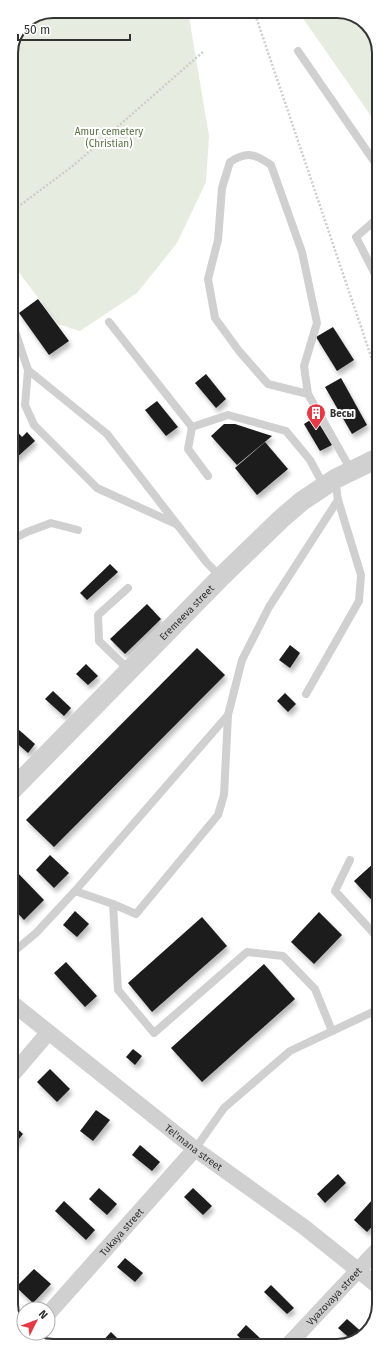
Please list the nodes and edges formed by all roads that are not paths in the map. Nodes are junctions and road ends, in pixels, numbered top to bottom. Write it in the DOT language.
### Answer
graph roads {
  1 [pos="298,51"];
  2 [pos="372,158"];
  3 [pos="372,223"];
  4 [pos="372,268"];
  5 [pos="109,322"];
  6 [pos="18,340"];
  7 [pos="28,370"];
  8 [pos="308,394"];
  9 [pos="192,427"];
  10 [pos="372,461"];
  11 [pos="208,476"];
  12 [pos="336,478"];
  13 [pos="338,500"];
  14 [pos="177,524"];
  15 [pos="78,530"];
  16 [pos="18,536"];
  17 [pos="221,577"];
  18 [pos="128,588"];
  19 [pos="129,670"];
  20 [pos="306,694"];
  21 [pos="228,714"];
  22 [pos="18,784"];
  23 [pos="350,860"];
  24 [pos="75,891"];
  25 [pos="113,904"];
  26 [pos="372,931"];
  27 [pos="18,948"];
  28 [pos="18,1008"];
  29 [pos="372,1012"];
  30 [pos="332,1031"];
  31 [pos="48,1033"];
  32 [pos="18,1068"];
  33 [pos="195,1149"];
  34 [pos="372,1255"];
  35 [pos="358,1270"];
  36 [pos="372,1281"];
  37 [pos="56,1305"];
  38 [pos="294,1339"];
  1 -- 2 [label="lane"];
  3 -- 4 [label="lane"];
  5 -- 9 [label="lane"];
  6 -- 7 [label="lane"];
  7 -- 14 [label="lane"];
  7 -- 14 [label="lane"];
  8 -- 8 [label="lane"];
  8 -- 12 [label="lane"];
  9 -- 11 [label="lane"];
  9 -- 12 [label="lane"];
  10 -- 12 [label="street, Eremeeva street"];
  12 -- 13 [label="lane"];
  12 -- 17 [label="street, Eremeeva street"];
  13 -- 20 [label="lane"];
  13 -- 21 [label="lane"];
  14 -- 17 [label="lane"];
  15 -- 16 [label="lane"];
  17 -- 19 [label="street, Eremeeva street"];
  18 -- 19 [label="lane"];
  19 -- 22 [label="street, Eremeeva street"];
  21 -- 24 [label="lane"];
  21 -- 25 [label="lane"];
  23 -- 26 [label="lane"];
  24 -- 25 [label="lane"];
  24 -- 27 [label="lane"];
  25 -- 30 [label="lane"];
  28 -- 31 [label="street, Tel'mana street"];
  29 -- 30 [label="lane"];
  30 -- 33 [label="lane"];
  31 -- 32 [label="street"];
  31 -- 33 [label="street, Tel'mana street"];
  33 -- 35 [label="street, Tel'mana street"];
  33 -- 37 [label="street, Tukaya street"];
  34 -- 35 [label="street, Vyazovaya street"];
  35 -- 36 [label="street, Tel'mana street"];
  35 -- 38 [label="street, Vyazovaya street"];
}
